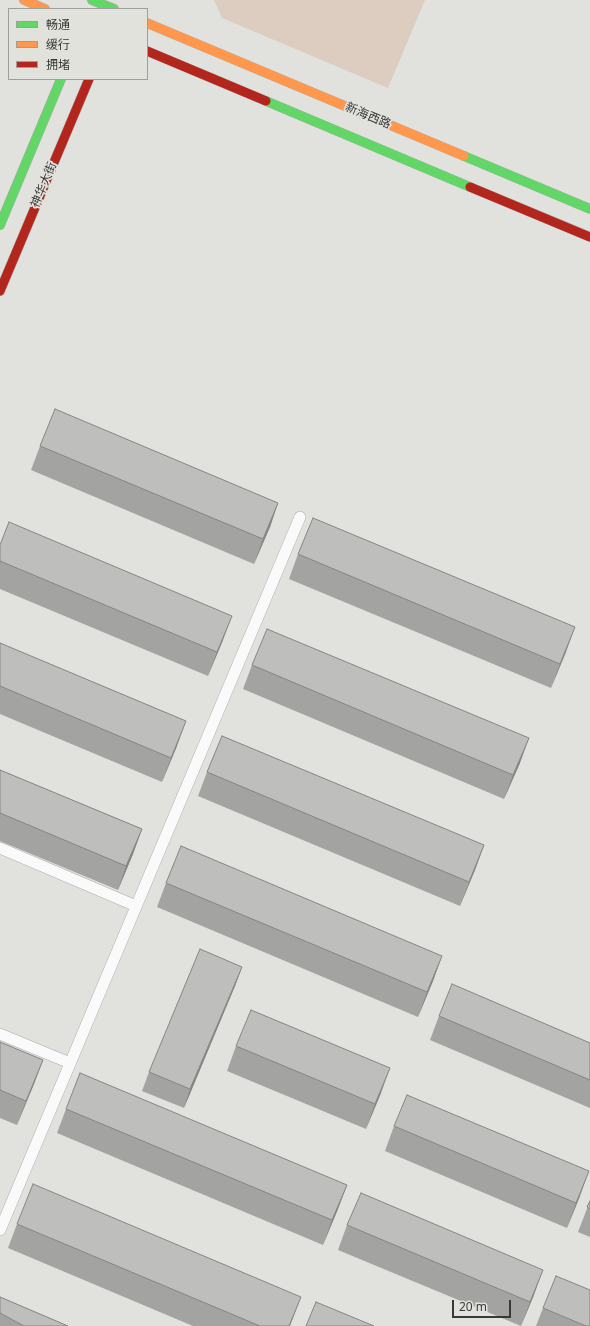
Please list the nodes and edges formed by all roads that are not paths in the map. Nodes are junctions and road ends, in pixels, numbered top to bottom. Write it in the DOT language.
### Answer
graph roads {
  1 [pos="24,0"];
  2 [pos="93,0"];
  3 [pos="43,8"];
  4 [pos="117,8"];
  5 [pos="148,23"];
  6 [pos="148,51"];
  7 [pos="61,80"];
  8 [pos="89,80"];
  9 [pos="590,209"];
  10 [pos="0,226"];
  11 [pos="590,237"];
  12 [pos="0,291"];
  13 [pos="300,517"];
  14 [pos="0,848"];
  15 [pos="136,906"];
  16 [pos="0,1034"];
  17 [pos="70,1063"];
  18 [pos="0,1230"];
  1 -- 3 [label="main road"];
  2 -- 4 [label="main road"];
  5 -- 9 [label="main road, 新海西路"];
  6 -- 11 [label="main road"];
  7 -- 10 [label="main road, 神华大街"];
  8 -- 12 [label="main road, 神华大街"];
  13 -- 15 [label="lane"];
  14 -- 15 [label="lane"];
  15 -- 17 [label="lane"];
  16 -- 17 [label="lane"];
  17 -- 18 [label="lane"];
}
